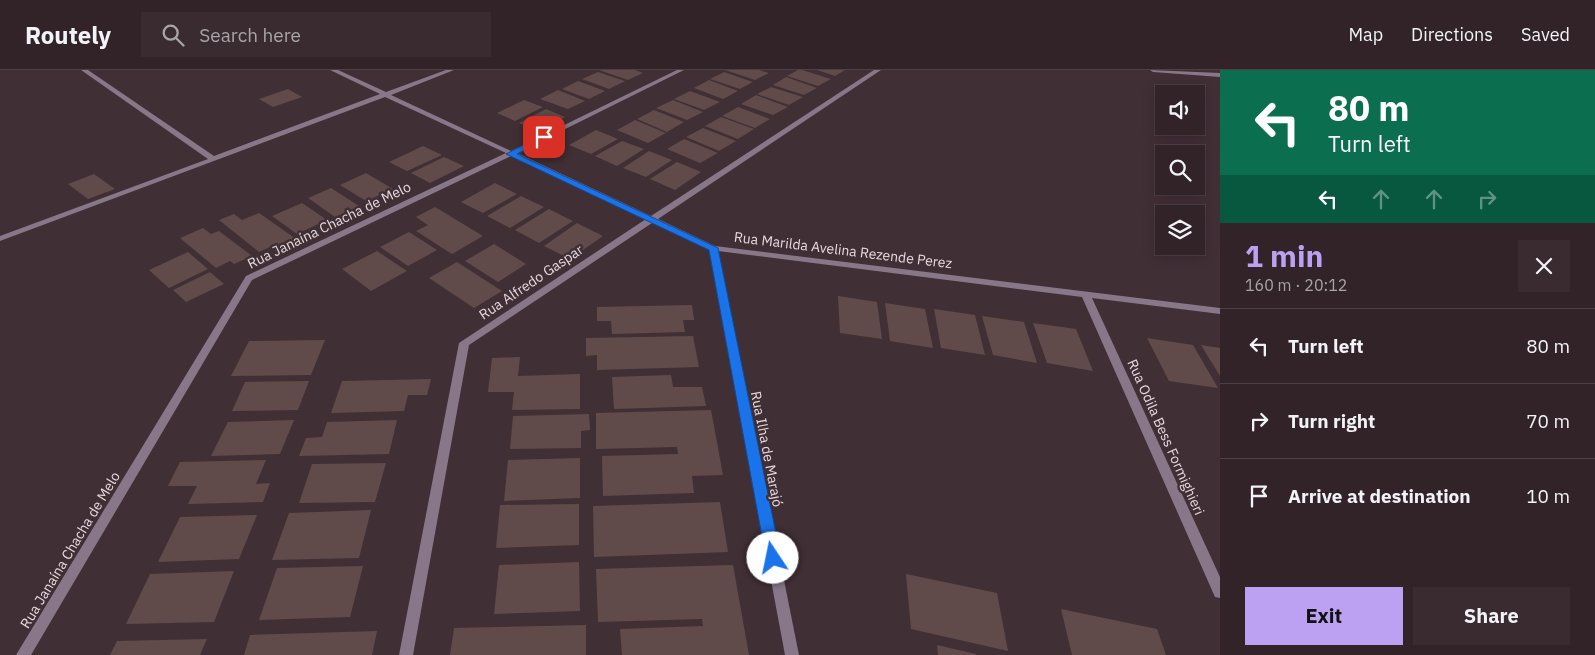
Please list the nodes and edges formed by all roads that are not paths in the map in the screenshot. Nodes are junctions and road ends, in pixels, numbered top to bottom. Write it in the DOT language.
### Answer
graph roads {
  1 [pos="84,70"];
  2 [pos="333,70"];
  3 [pos="451,70"];
  4 [pos="681,70"];
  5 [pos="878,70"];
  6 [pos="1152,70"];
  7 [pos="1220,75"];
  8 [pos="385,95"];
  9 [pos="510,154"];
  10 [pos="213,159"];
  11 [pos="650,219"];
  12 [pos="0,228"];
  13 [pos="4,238"];
  14 [pos="713,248"];
  15 [pos="1085,293"];
  16 [pos="1220,310"];
  17 [pos="1220,592"];
  18 [pos="23,655"];
  19 [pos="406,655"];
  20 [pos="792,655"];
  1 -- 10 [label="street"];
  2 -- 8 [label="street, Rua Marilda Avelina Rezende Perez"];
  3 -- 8 [label="street"];
  4 -- 9 [label="street, Rua Janaína Chacha de Melo"];
  5 -- 11 [label="street, Rua Alfredo Gaspar"];
  6 -- 7 [label="street"];
  8 -- 9 [label="street, Rua Marilda Avelina Rezende Perez"];
  8 -- 10 [label="street"];
  9 -- 11 [label="street, Rua Marilda Avelina Rezende Perez"];
  9 -- 18 [label="street, Rua Janaína Chacha de Melo"];
  10 -- 13 [label="street"];
  11 -- 14 [label="street, Rua Marilda Avelina Rezende Perez"];
  11 -- 19 [label="street, Rua Alfredo Gaspar"];
  12 -- 13 [label="street"];
  14 -- 15 [label="street, Rua Marilda Avelina Rezende Perez"];
  14 -- 20 [label="street, Rua Ilha de Marajó"];
  15 -- 16 [label="street, Rua Marilda Avelina Rezende Perez"];
  15 -- 17 [label="street, Rua Odila Bess Formighieri"];
}
